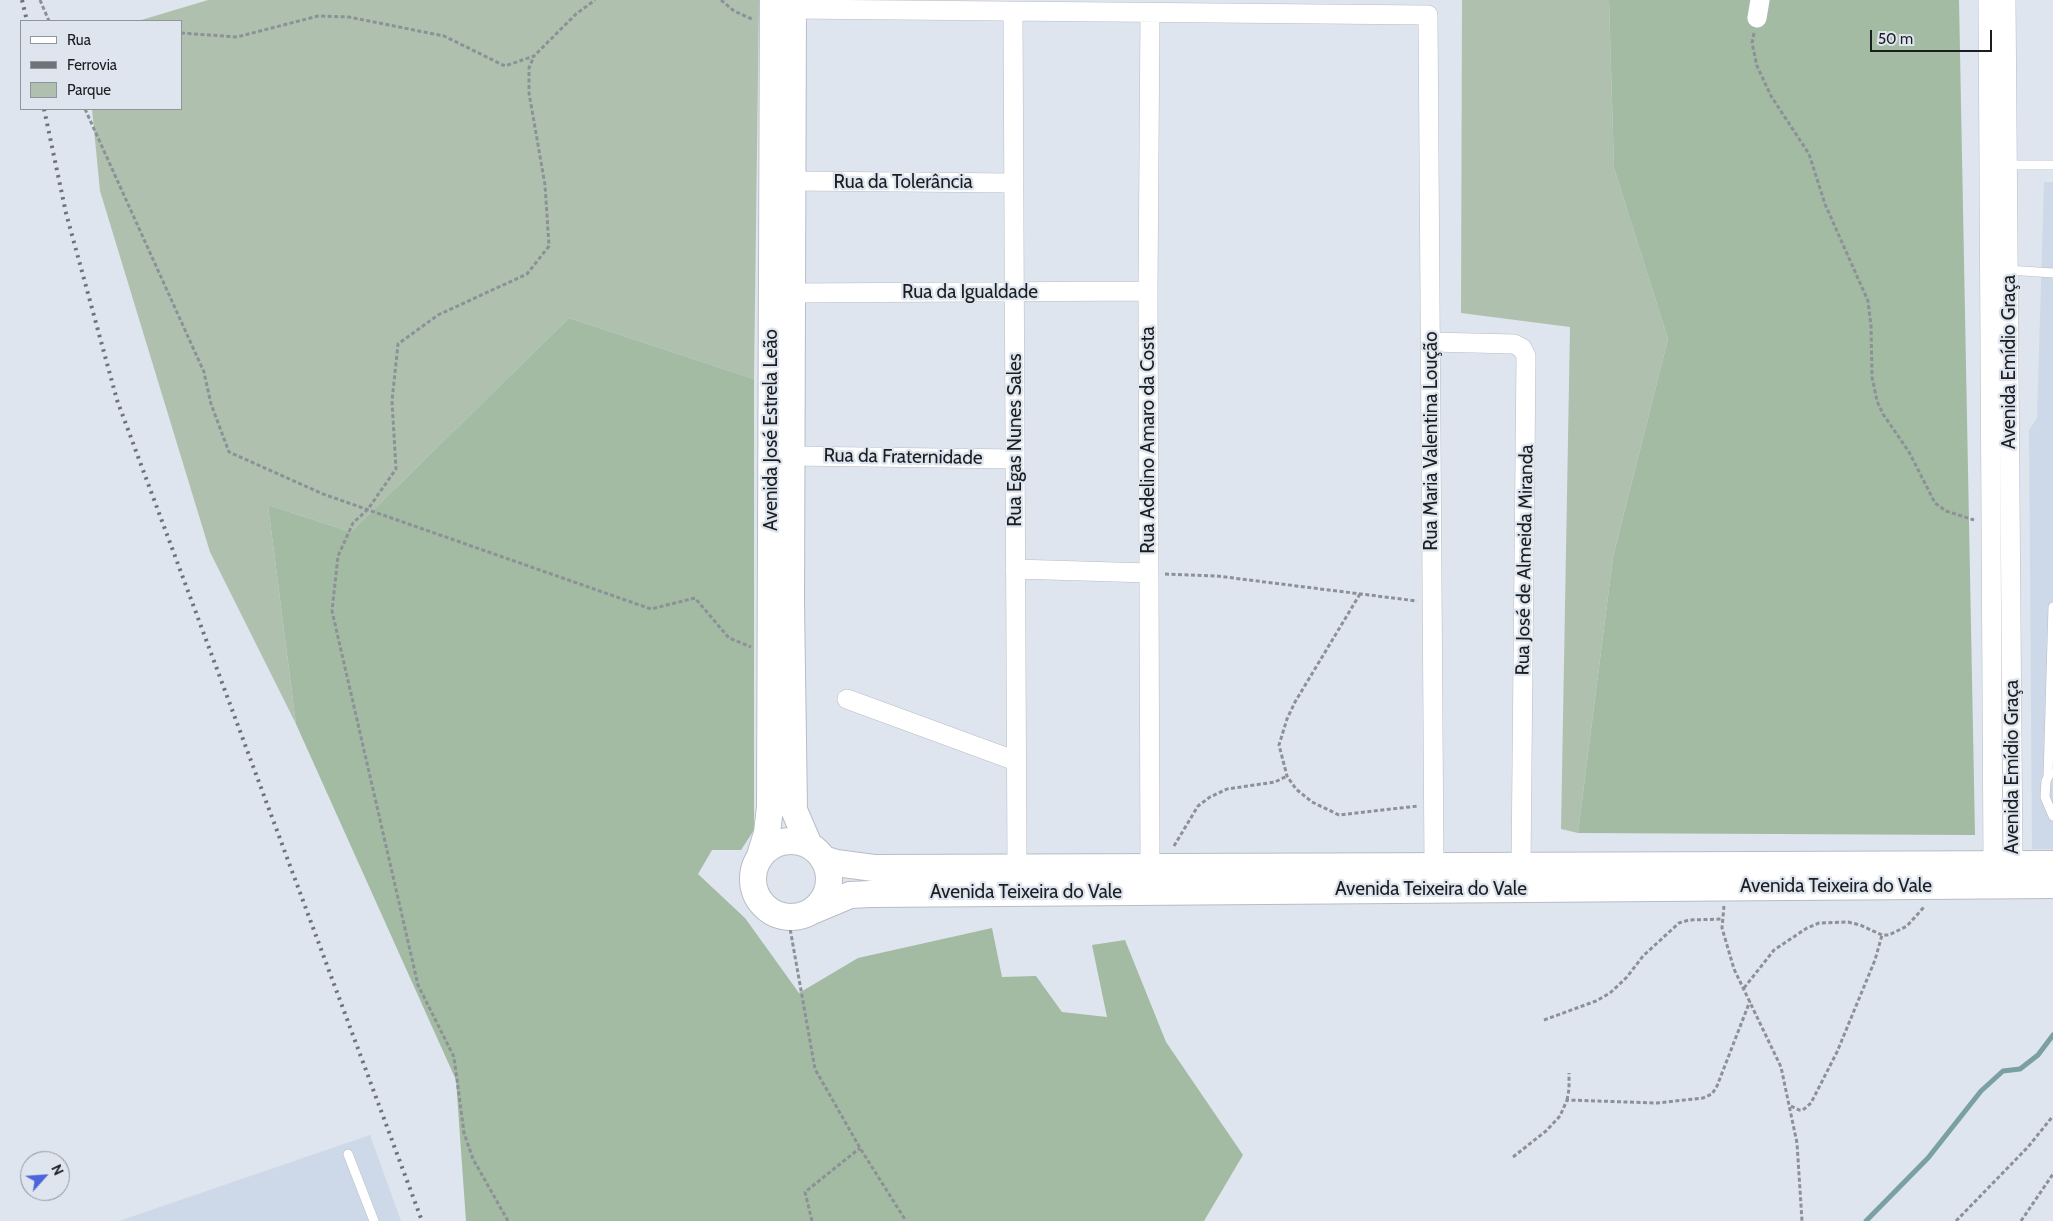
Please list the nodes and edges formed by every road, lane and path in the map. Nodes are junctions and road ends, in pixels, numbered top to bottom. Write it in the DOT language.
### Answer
graph roads {
  1 [pos="40,0"];
  2 [pos="596,0"];
  3 [pos="721,0"];
  4 [pos="1988,0"];
  5 [pos="2006,0"];
  6 [pos="786,3"];
  7 [pos="1758,9"];
  8 [pos="1013,12"];
  9 [pos="1150,13"];
  10 [pos="49,20"];
  11 [pos="772,29"];
  12 [pos="182,33"];
  13 [pos="534,56"];
  14 [pos="85,110"];
  15 [pos="2008,165"];
  16 [pos="2053,165"];
  17 [pos="792,181"];
  18 [pos="1014,183"];
  19 [pos="2008,270"];
  20 [pos="2053,273"];
  21 [pos="1148,291"];
  22 [pos="1015,292"];
  23 [pos="792,293"];
  24 [pos="1431,342"];
  25 [pos="792,456"];
  26 [pos="1015,459"];
  27 [pos="368,509"];
  28 [pos="1991,523"];
  29 [pos="1016,569"];
  30 [pos="1149,573"];
  31 [pos="1360,594"];
  32 [pos="1432,602"];
  33 [pos="2053,607"];
  34 [pos="771,655"];
  35 [pos="2051,672"];
  36 [pos="847,699"];
  37 [pos="1016,761"];
  38 [pos="2053,769"];
  39 [pos="1287,776"];
  40 [pos="2048,777"];
  41 [pos="1434,804"];
  42 [pos="2053,816"];
  43 [pos="816,852"];
  44 [pos="759,859"];
  45 [pos="2053,864"];
  46 [pos="1434,866"];
  47 [pos="1521,866"];
  48 [pos="1017,867"];
  49 [pos="1156,867"];
  50 [pos="2003,871"];
  51 [pos="2053,884"];
  52 [pos="1937,885"];
  53 [pos="1727,887"];
  54 [pos="800,914"];
  55 [pos="1723,919"];
  56 [pos="1882,935"];
  57 [pos="1744,988"];
  58 [pos="1750,1000"];
  59 [pos="1544,1020"];
  60 [pos="1569,1073"];
  61 [pos="1567,1100"];
  62 [pos="1790,1105"];
  63 [pos="2053,1116"];
  64 [pos="860,1148"];
  65 [pos="348,1154"];
  66 [pos="1513,1157"];
  67 [pos="2053,1174"];
  68 [pos="374,1221"];
  69 [pos="508,1221"];
  70 [pos="812,1221"];
  71 [pos="906,1221"];
  72 [pos="1802,1221"];
  73 [pos="1956,1221"];
  74 [pos="2021,1221"];
  1 -- 10 [label="path"];
  2 -- 13 [label="path"];
  3 -- 11 [label="path"];
  4 -- 28 [label="street, Avenida Emídio Graça"];
  5 -- 15 [label="street, Avenida Emídio Graça"];
  6 -- 8 [label="street"];
  6 -- 11 [label="street, Avenida José Estrela Leão"];
  6 -- 17 [label="street, Avenida José Estrela Leão"];
  7 -- 28 [label="path"];
  8 -- 9 [label="street"];
  8 -- 18 [label="street, Rua Egas Nunes Sales"];
  9 -- 21 [label="street, Rua Adelino Amaro da Costa"];
  9 -- 24 [label="street, Rua Maria Valentina Loução"];
  11 -- 34 [label="street, Avenida José Estrela Leão"];
  12 -- 13 [label="path"];
  13 -- 27 [label="path"];
  14 -- 27 [label="path"];
  15 -- 16 [label="lane"];
  15 -- 19 [label="street, Avenida Emídio Graça"];
  17 -- 18 [label="street, Rua da Tolerância"];
  17 -- 23 [label="street, Avenida José Estrela Leão"];
  18 -- 22 [label="street, Rua Egas Nunes Sales"];
  19 -- 20 [label="lane"];
  19 -- 50 [label="street, Avenida Emídio Graça"];
  21 -- 22 [label="street, Rua da Igualdade"];
  21 -- 30 [label="street, Rua Adelino Amaro da Costa"];
  22 -- 23 [label="street, Rua da Igualdade"];
  22 -- 26 [label="street, Rua Egas Nunes Sales"];
  23 -- 25 [label="street, Avenida José Estrela Leão"];
  24 -- 32 [label="street, Rua Maria Valentina Loução"];
  24 -- 47 [label="street, Rua José de Almeida Miranda"];
  25 -- 26 [label="street, Rua da Fraternidade"];
  25 -- 43 [label="street, Avenida José Estrela Leão"];
  26 -- 29 [label="street, Rua Egas Nunes Sales"];
  27 -- 34 [label="path"];
  27 -- 69 [label="path"];
  28 -- 50 [label="street, Avenida Emídio Graça"];
  29 -- 30 [label="street"];
  29 -- 37 [label="street, Rua Egas Nunes Sales"];
  30 -- 31 [label="path"];
  30 -- 49 [label="street, Rua Adelino Amaro da Costa"];
  31 -- 32 [label="path"];
  31 -- 39 [label="path"];
  32 -- 41 [label="street, Rua Maria Valentina Loução"];
  33 -- 35 [label="lane"];
  34 -- 44 [label="street, Avenida José Estrela Leão"];
  35 -- 40 [label="lane"];
  36 -- 37 [label="street"];
  37 -- 48 [label="street, Rua Egas Nunes Sales"];
  38 -- 40 [label="lane"];
  39 -- 41 [label="path"];
  39 -- 49 [label="path"];
  40 -- 42 [label="lane"];
  41 -- 46 [label="street, Rua Maria Valentina Loução"];
  43 -- 44 [label="street, Avenida Teixeira do Vale"];
  43 -- 48 [label="street, Avenida Teixeira do Vale"];
  43 -- 54 [label="street"];
  44 -- 54 [label="street"];
  45 -- 50 [label="street, Avenida Teixeira do Vale"];
  46 -- 47 [label="street, Avenida Teixeira do Vale"];
  46 -- 49 [label="street, Avenida Teixeira do Vale"];
  47 -- 50 [label="street, Avenida Teixeira do Vale"];
  48 -- 49 [label="street, Avenida Teixeira do Vale"];
  50 -- 51 [label="street, Avenida Teixeira do Vale"];
  50 -- 52 [label="street, Avenida Teixeira do Vale"];
  52 -- 53 [label="street, Avenida Teixeira do Vale"];
  52 -- 56 [label="path"];
  53 -- 54 [label="street, Avenida Teixeira do Vale"];
  53 -- 55 [label="path"];
  54 -- 64 [label="path"];
  55 -- 57 [label="path"];
  55 -- 59 [label="path"];
  56 -- 57 [label="path"];
  56 -- 62 [label="path"];
  57 -- 58 [label="path"];
  58 -- 61 [label="path"];
  58 -- 62 [label="path"];
  60 -- 61 [label="path"];
  61 -- 66 [label="path"];
  62 -- 72 [label="path"];
  63 -- 73 [label="path"];
  64 -- 70 [label="path"];
  64 -- 71 [label="path"];
  65 -- 68 [label="lane"];
  67 -- 74 [label="path"];
}
